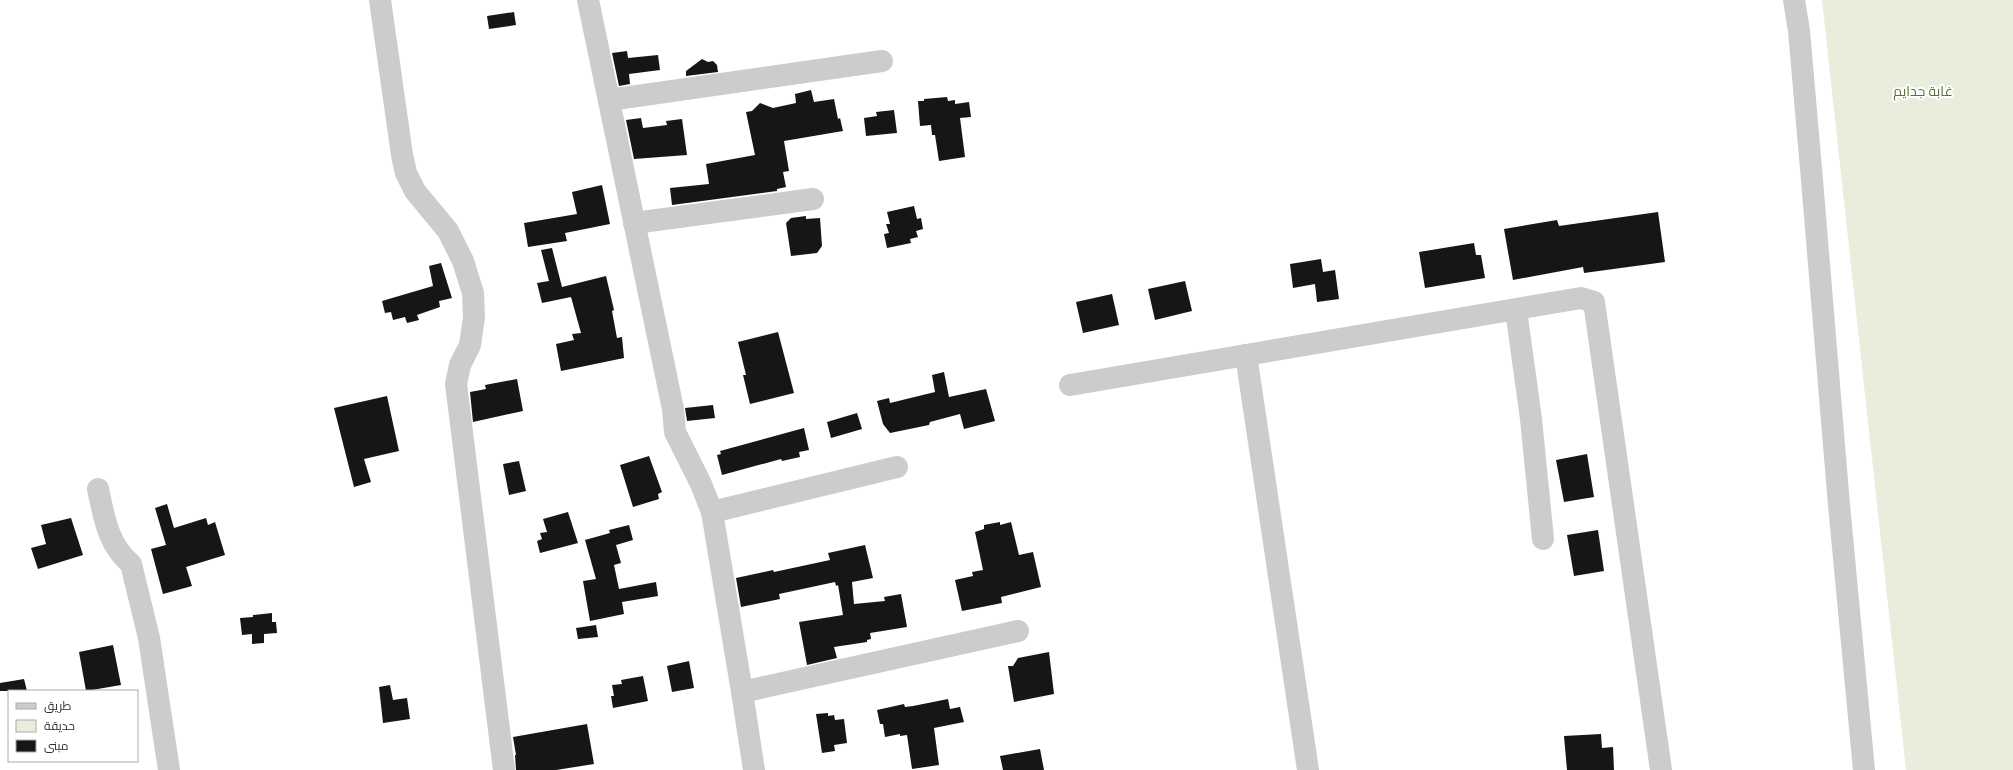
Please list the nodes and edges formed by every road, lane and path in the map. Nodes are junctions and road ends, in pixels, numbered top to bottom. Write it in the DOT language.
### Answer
graph roads {
  1 [pos="380,0"];
  2 [pos="588,0"];
  3 [pos="1794,0"];
  4 [pos="882,61"];
  5 [pos="609,100"];
  6 [pos="813,199"];
  7 [pos="634,223"];
  8 [pos="1516,310"];
  9 [pos="1246,355"];
  10 [pos="1070,384"];
  11 [pos="897,466"];
  12 [pos="98,489"];
  13 [pos="712,512"];
  14 [pos="1543,539"];
  15 [pos="1018,631"];
  16 [pos="742,692"];
  17 [pos="169,770"];
  18 [pos="504,770"];
  19 [pos="754,770"];
  20 [pos="1308,770"];
  21 [pos="1661,770"];
  22 [pos="1864,770"];
  1 -- 18 [label="street"];
  2 -- 5 [label="street"];
  3 -- 22 [label="street"];
  4 -- 5 [label="street"];
  5 -- 7 [label="street"];
  6 -- 7 [label="street"];
  7 -- 13 [label="street"];
  8 -- 9 [label="street"];
  8 -- 14 [label="street"];
  8 -- 21 [label="street"];
  9 -- 10 [label="street"];
  9 -- 20 [label="street"];
  11 -- 13 [label="street"];
  12 -- 17 [label="street"];
  13 -- 16 [label="street"];
  15 -- 16 [label="street"];
  16 -- 19 [label="street"];
}
